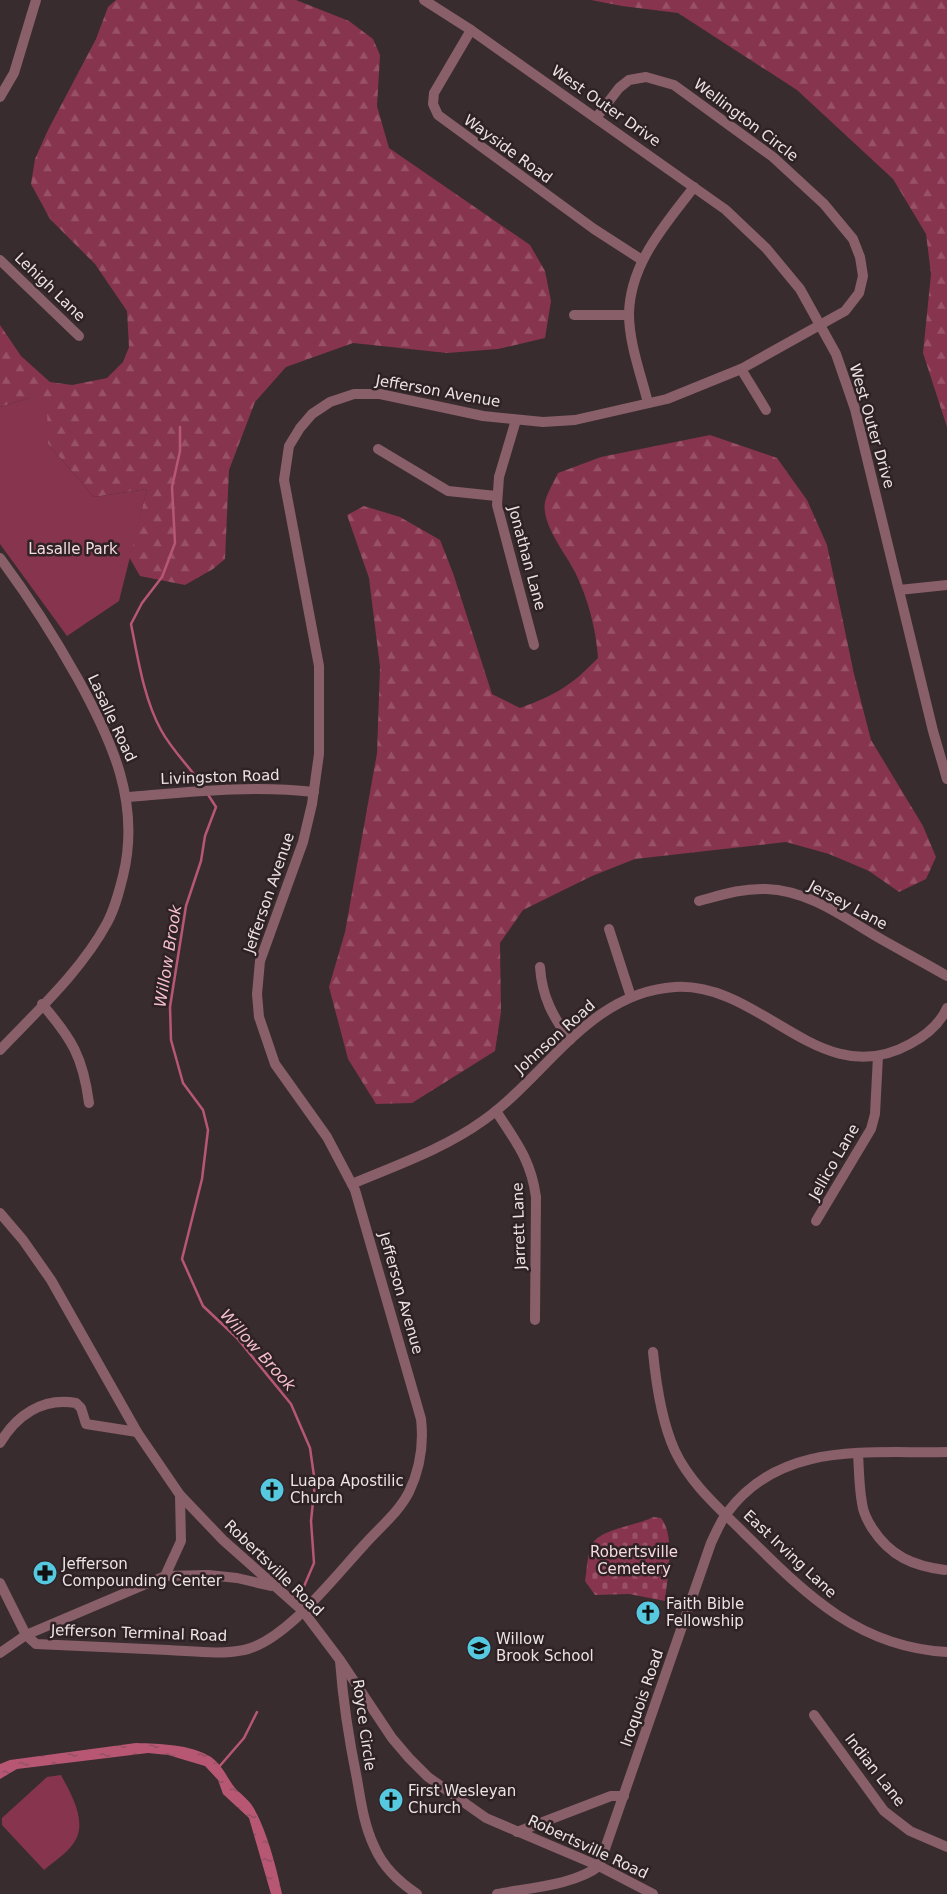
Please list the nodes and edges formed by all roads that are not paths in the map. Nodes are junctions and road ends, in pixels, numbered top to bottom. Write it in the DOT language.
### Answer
graph roads {
  1 [pos="36,0"];
  2 [pos="424,0"];
  3 [pos="471,30"];
  4 [pos="0,97"];
  5 [pos="596,118"];
  6 [pos="694,187"];
  7 [pos="0,260"];
  8 [pos="642,260"];
  9 [pos="574,315"];
  10 [pos="629,315"];
  11 [pos="821,325"];
  12 [pos="79,336"];
  13 [pos="741,369"];
  14 [pos="648,403"];
  15 [pos="766,410"];
  16 [pos="516,420"];
  17 [pos="378,449"];
  18 [pos="496,496"];
  19 [pos="0,558"];
  20 [pos="947,585"];
  21 [pos="899,590"];
  22 [pos="534,645"];
  23 [pos="947,779"];
  24 [pos="314,792"];
  25 [pos="127,797"];
  26 [pos="699,901"];
  27 [pos="609,929"];
  28 [pos="540,967"];
  29 [pos="947,976"];
  30 [pos="631,997"];
  31 [pos="42,1004"];
  32 [pos="947,1008"];
  33 [pos="570,1040"];
  34 [pos="0,1050"];
  35 [pos="878,1056"];
  36 [pos="89,1103"];
  37 [pos="496,1111"];
  38 [pos="352,1184"];
  39 [pos="0,1213"];
  40 [pos="816,1221"];
  41 [pos="536,1320"];
  42 [pos="653,1352"];
  43 [pos="137,1432"];
  44 [pos="0,1443"];
  45 [pos="947,1452"];
  46 [pos="858,1453"];
  47 [pos="180,1495"];
  48 [pos="725,1515"];
  49 [pos="945,1570"];
  50 [pos="165,1576"];
  51 [pos="0,1583"];
  52 [pos="275,1587"];
  53 [pos="302,1612"];
  54 [pos="26,1635"];
  55 [pos="947,1652"];
  56 [pos="0,1653"];
  57 [pos="340,1660"];
  58 [pos="814,1715"];
  59 [pos="624,1796"];
  60 [pos="517,1832"];
  61 [pos="947,1847"];
  62 [pos="599,1866"];
  63 [pos="416,1894"];
  64 [pos="497,1894"];
  65 [pos="653,1894"];
  1 -- 4 [label="street"];
  2 -- 3 [label="street, West Outer Drive"];
  3 -- 5 [label="street, West Outer Drive"];
  3 -- 8 [label="street, Wayside Road"];
  5 -- 6 [label="street, West Outer Drive"];
  5 -- 11 [label="street, Wellington Circle"];
  6 -- 8 [label="street"];
  6 -- 11 [label="street, West Outer Drive"];
  7 -- 12 [label="street, Lehigh Lane"];
  8 -- 10 [label="street"];
  9 -- 10 [label="street"];
  10 -- 14 [label="street"];
  11 -- 13 [label="street, Jefferson Avenue"];
  11 -- 21 [label="street, West Outer Drive"];
  13 -- 14 [label="street, Jefferson Avenue"];
  13 -- 15 [label="street"];
  14 -- 16 [label="street, Jefferson Avenue"];
  16 -- 18 [label="street, Jonathan Lane"];
  16 -- 24 [label="street, Jefferson Avenue"];
  17 -- 18 [label="street"];
  18 -- 22 [label="street, Jonathan Lane"];
  19 -- 25 [label="street, Lasalle Road"];
  20 -- 21 [label="street"];
  21 -- 23 [label="street, West Outer Drive"];
  24 -- 25 [label="street, Livingston Road"];
  24 -- 38 [label="street, Jefferson Avenue"];
  25 -- 31 [label="street, Lasalle Road"];
  26 -- 29 [label="street, Jersey Lane"];
  27 -- 30 [label="street"];
  28 -- 33 [label="street"];
  30 -- 33 [label="street, Johnson Road"];
  30 -- 35 [label="street, Johnson Road"];
  31 -- 34 [label="street, Lasalle Road"];
  31 -- 36 [label="street"];
  32 -- 35 [label="street, Johnson Road"];
  33 -- 37 [label="street, Johnson Road"];
  35 -- 40 [label="street, Jellico Lane"];
  37 -- 38 [label="street, Johnson Road"];
  37 -- 41 [label="street, Jarrett Lane"];
  38 -- 53 [label="street, Jefferson Avenue"];
  39 -- 43 [label="street, Robertsville Road"];
  42 -- 48 [label="street, East Irving Lane"];
  43 -- 44 [label="street"];
  43 -- 47 [label="street, Robertsville Road"];
  45 -- 46 [label="street, Iroquois Road"];
  46 -- 48 [label="street, Iroquois Road"];
  46 -- 49 [label="street"];
  47 -- 50 [label="street"];
  47 -- 52 [label="street, Robertsville Road"];
  48 -- 55 [label="street, East Irving Lane"];
  48 -- 59 [label="street, Iroquois Road"];
  50 -- 52 [label="street"];
  50 -- 54 [label="street"];
  51 -- 54 [label="street"];
  52 -- 53 [label="street, Robertsville Road"];
  53 -- 54 [label="street, Jefferson Terminal Road"];
  53 -- 57 [label="street, Robertsville Road"];
  54 -- 56 [label="street"];
  57 -- 60 [label="street, Robertsville Road"];
  57 -- 63 [label="street, Royce Circle"];
  58 -- 61 [label="street, Indian Lane"];
  59 -- 60 [label="street"];
  59 -- 62 [label="street, Iroquois Road"];
  60 -- 62 [label="street, Robertsville Road"];
  62 -- 64 [label="street"];
  62 -- 65 [label="street, Robertsville Road"];
}
